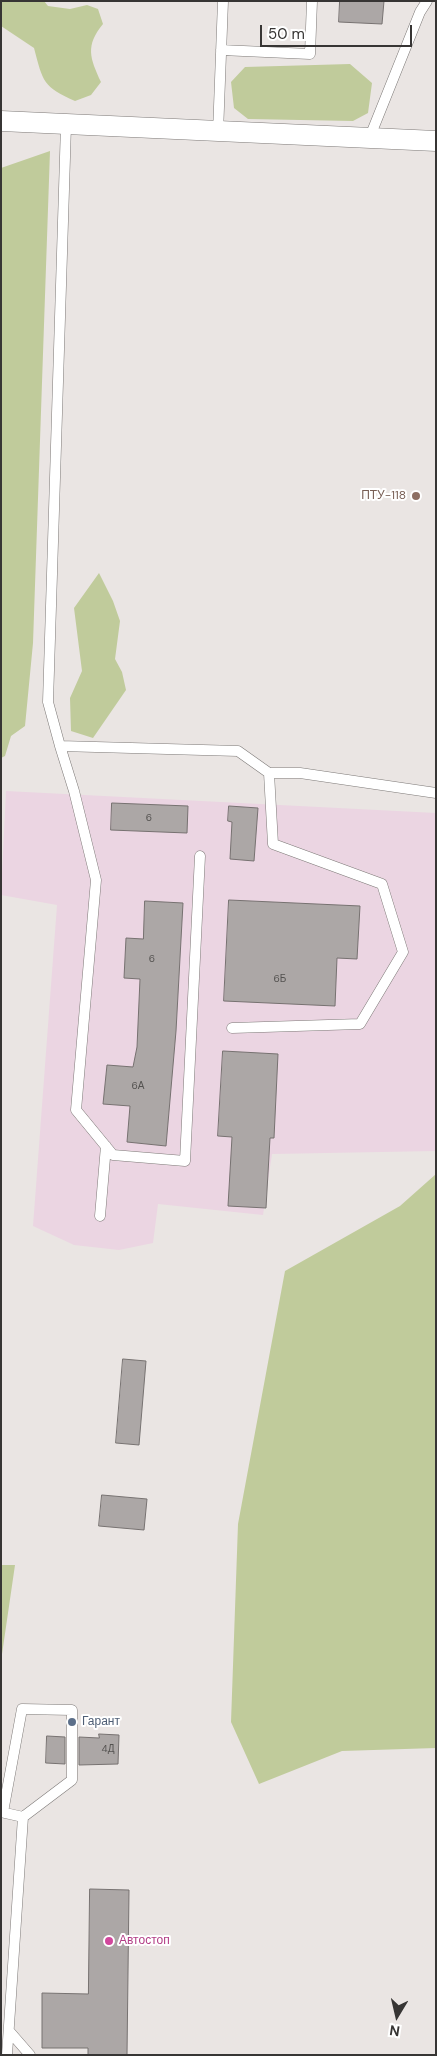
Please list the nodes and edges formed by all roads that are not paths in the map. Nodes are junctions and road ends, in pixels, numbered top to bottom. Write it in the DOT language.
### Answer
graph roads {
  1 [pos="223,1"];
  2 [pos="312,1"];
  3 [pos="427,1"];
  4 [pos="221,50"];
  5 [pos="1,121"];
  6 [pos="66,125"];
  7 [pos="218,133"];
  8 [pos="370,139"];
  9 [pos="436,142"];
  10 [pos="60,746"];
  11 [pos="269,773"];
  12 [pos="436,793"];
  13 [pos="200,856"];
  14 [pos="232,1028"];
  15 [pos="106,1146"];
  16 [pos="100,1216"];
  17 [pos="2,1812"];
  18 [pos="23,1816"];
  19 [pos="10,2032"];
  20 [pos="7,2055"];
  21 [pos="30,2055"];
  1 -- 4 [label="lane"];
  2 -- 4 [label="lane"];
  3 -- 8 [label="lane"];
  4 -- 7 [label="lane"];
  5 -- 6 [label="street"];
  6 -- 7 [label="street"];
  6 -- 10 [label="lane"];
  7 -- 8 [label="street"];
  8 -- 9 [label="street"];
  10 -- 11 [label="lane"];
  10 -- 15 [label="lane"];
  11 -- 12 [label="lane"];
  11 -- 14 [label="lane"];
  13 -- 15 [label="lane"];
  15 -- 16 [label="lane"];
  17 -- 18 [label="lane"];
  17 -- 18 [label="lane"];
  18 -- 19 [label="lane"];
  19 -- 20 [label="lane"];
  19 -- 21 [label="lane"];
}
